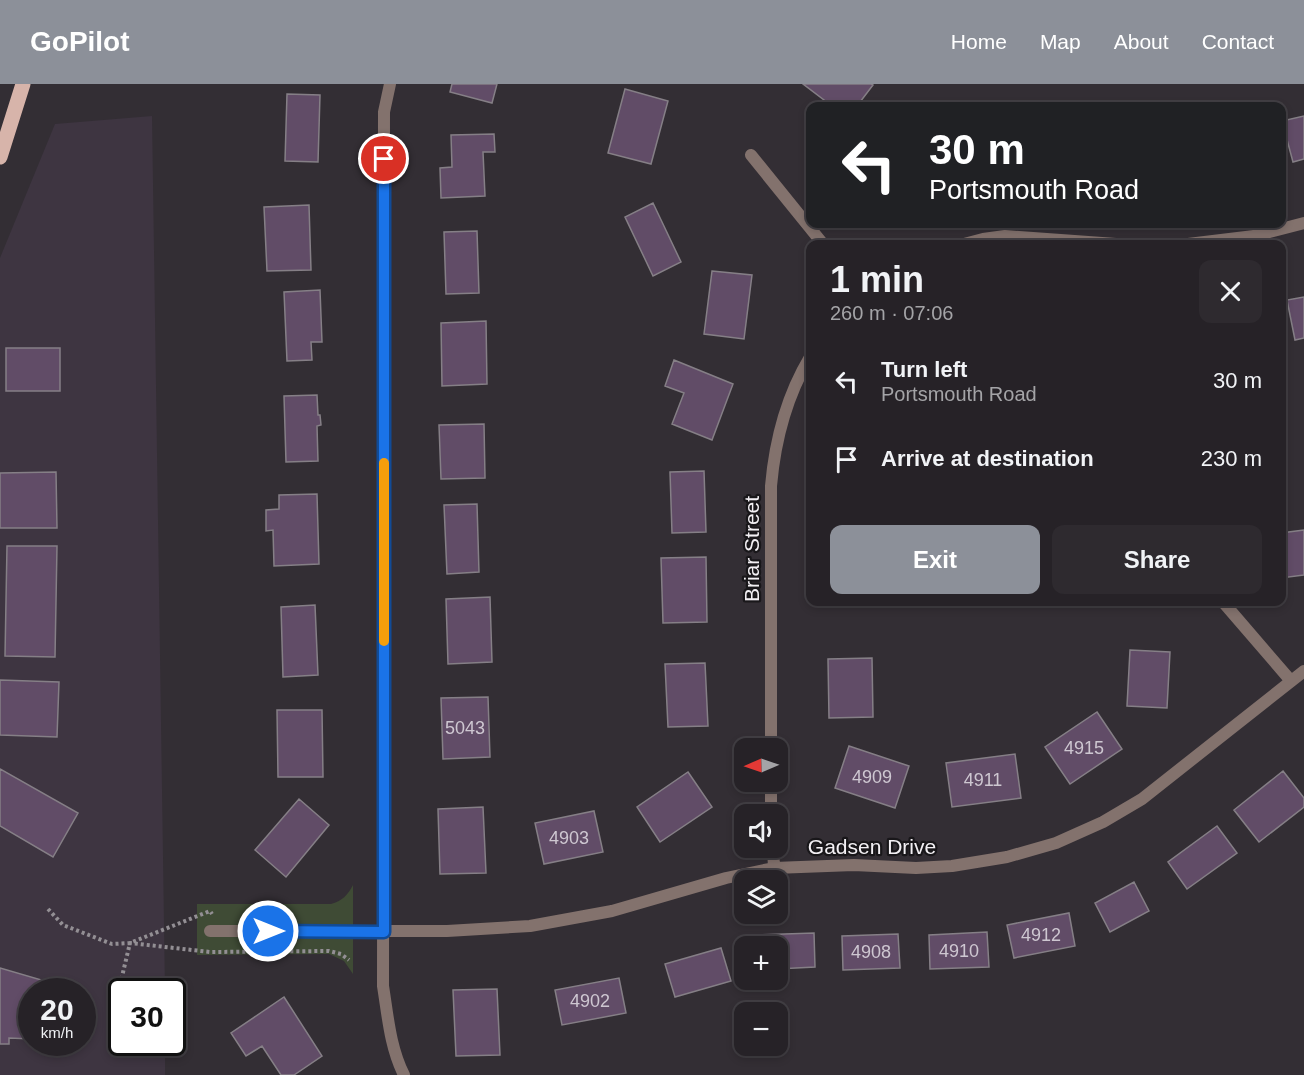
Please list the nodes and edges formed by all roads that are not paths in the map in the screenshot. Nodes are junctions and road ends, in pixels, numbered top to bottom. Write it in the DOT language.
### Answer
graph roads {
  1 [pos="23,84"];
  2 [pos="390,84"];
  3 [pos="751,155"];
  4 [pos="0,157"];
  5 [pos="806,223"];
  6 [pos="1304,223"];
  7 [pos="810,228"];
  8 [pos="1285,228"];
  9 [pos="1286,228"];
  10 [pos="820,240"];
  11 [pos="978,240"];
  12 [pos="1060,240"];
  13 [pos="1221,240"];
  14 [pos="806,363"];
  15 [pos="1226,606"];
  16 [pos="1304,671"];
  17 [pos="1291,681"];
  18 [pos="771,738"];
  19 [pos="774,858"];
  20 [pos="774,868"];
  21 [pos="216,931"];
  22 [pos="384,932"];
  23 [pos="404,1075"];
  1 -- 4 [label="main road"];
  2 -- 22 [label="street"];
  3 -- 5 [label="street"];
  6 -- 9 [label="street"];
  7 -- 10 [label="street"];
  8 -- 13 [label="street"];
  11 -- 12 [label="street"];
  14 -- 18 [label="street, Briar Street"];
  15 -- 17 [label="street"];
  16 -- 17 [label="street, Gadsen Drive"];
  17 -- 20 [label="street, Gadsen Drive"];
  19 -- 20 [label="street"];
  20 -- 22 [label="street, Gadsen Drive"];
  21 -- 22 [label="street, Gadsen Drive"];
  22 -- 23 [label="street"];
}
